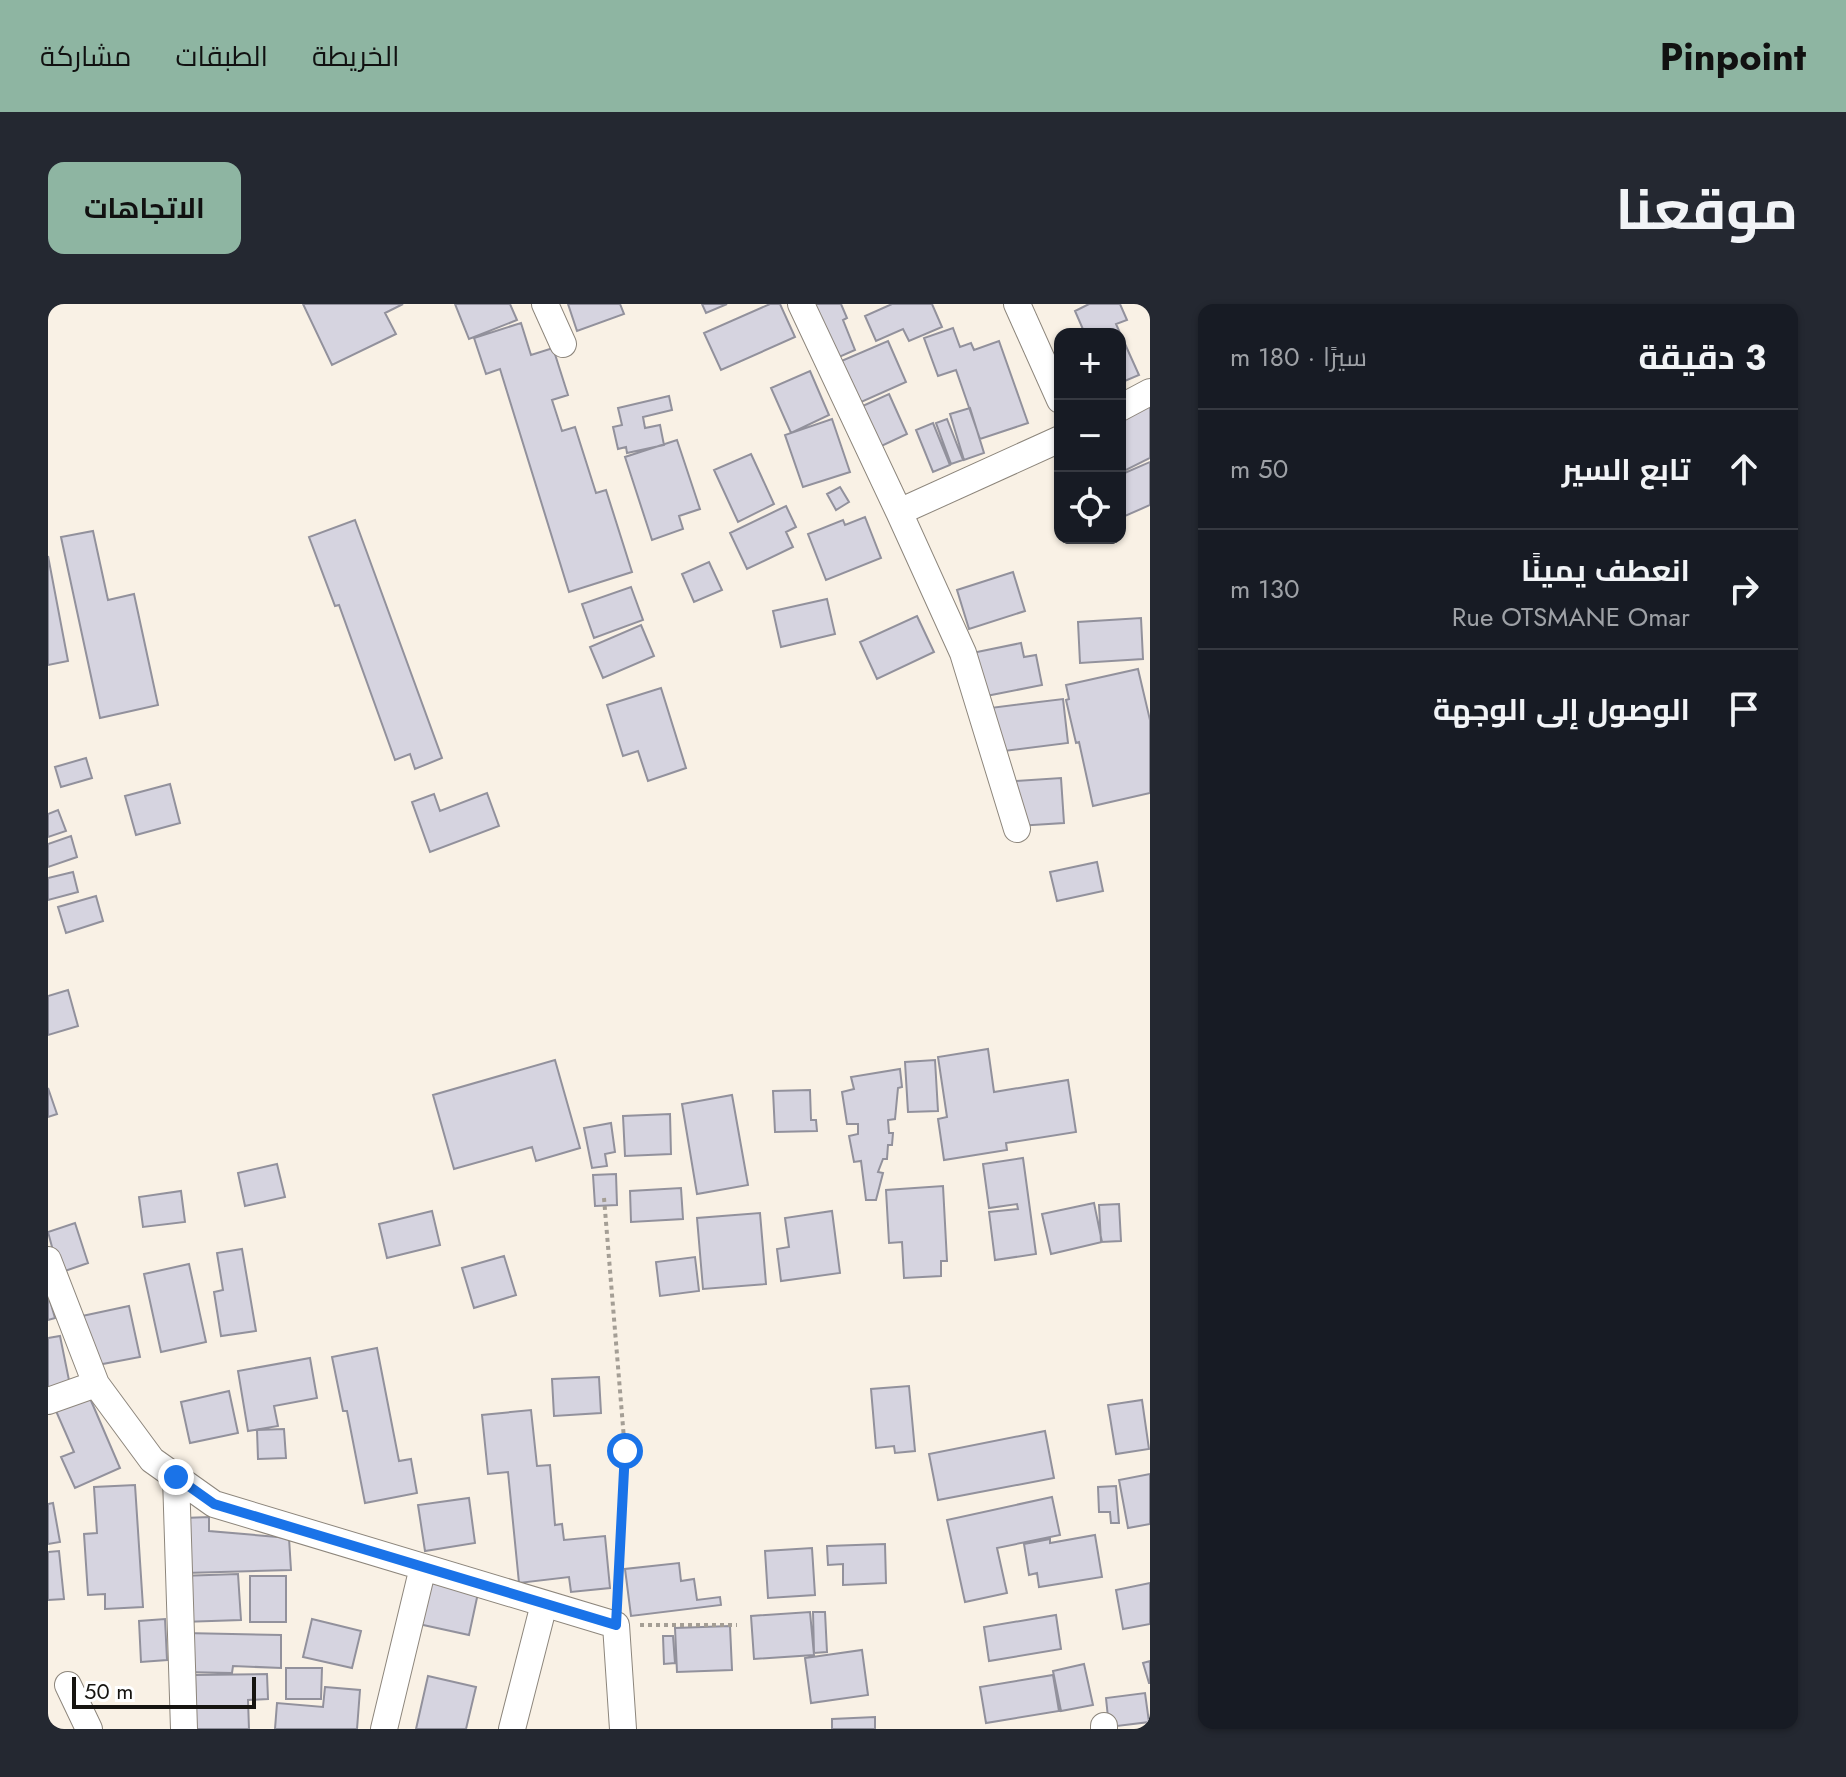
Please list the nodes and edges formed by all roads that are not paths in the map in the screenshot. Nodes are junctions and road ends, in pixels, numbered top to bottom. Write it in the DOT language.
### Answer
graph roads {
  1 [pos="545,304"];
  2 [pos="801,304"];
  3 [pos="1017,304"];
  4 [pos="563,344"];
  5 [pos="1054,387"];
  6 [pos="1150,392"];
  7 [pos="1126,405"];
  8 [pos="1054,442"];
  9 [pos="899,512"];
  10 [pos="1017,829"];
  11 [pos="48,1260"];
  12 [pos="96,1384"];
  13 [pos="48,1401"];
  14 [pos="176,1477"];
  15 [pos="423,1567"];
  16 [pos="544,1604"];
  17 [pos="68,1685"];
  18 [pos="89,1729"];
  19 [pos="184,1729"];
  20 [pos="384,1729"];
  21 [pos="512,1729"];
  22 [pos="623,1729"];
  1 -- 4 [label="street"];
  2 -- 9 [label="street"];
  3 -- 5 [label="street"];
  6 -- 7 [label="street"];
  8 -- 9 [label="street"];
  9 -- 10 [label="street"];
  11 -- 12 [label="street"];
  12 -- 13 [label="street"];
  12 -- 14 [label="street"];
  14 -- 15 [label="street"];
  14 -- 19 [label="street"];
  15 -- 16 [label="street"];
  15 -- 20 [label="street"];
  16 -- 21 [label="street"];
  16 -- 22 [label="street"];
  17 -- 18 [label="street"];
}
